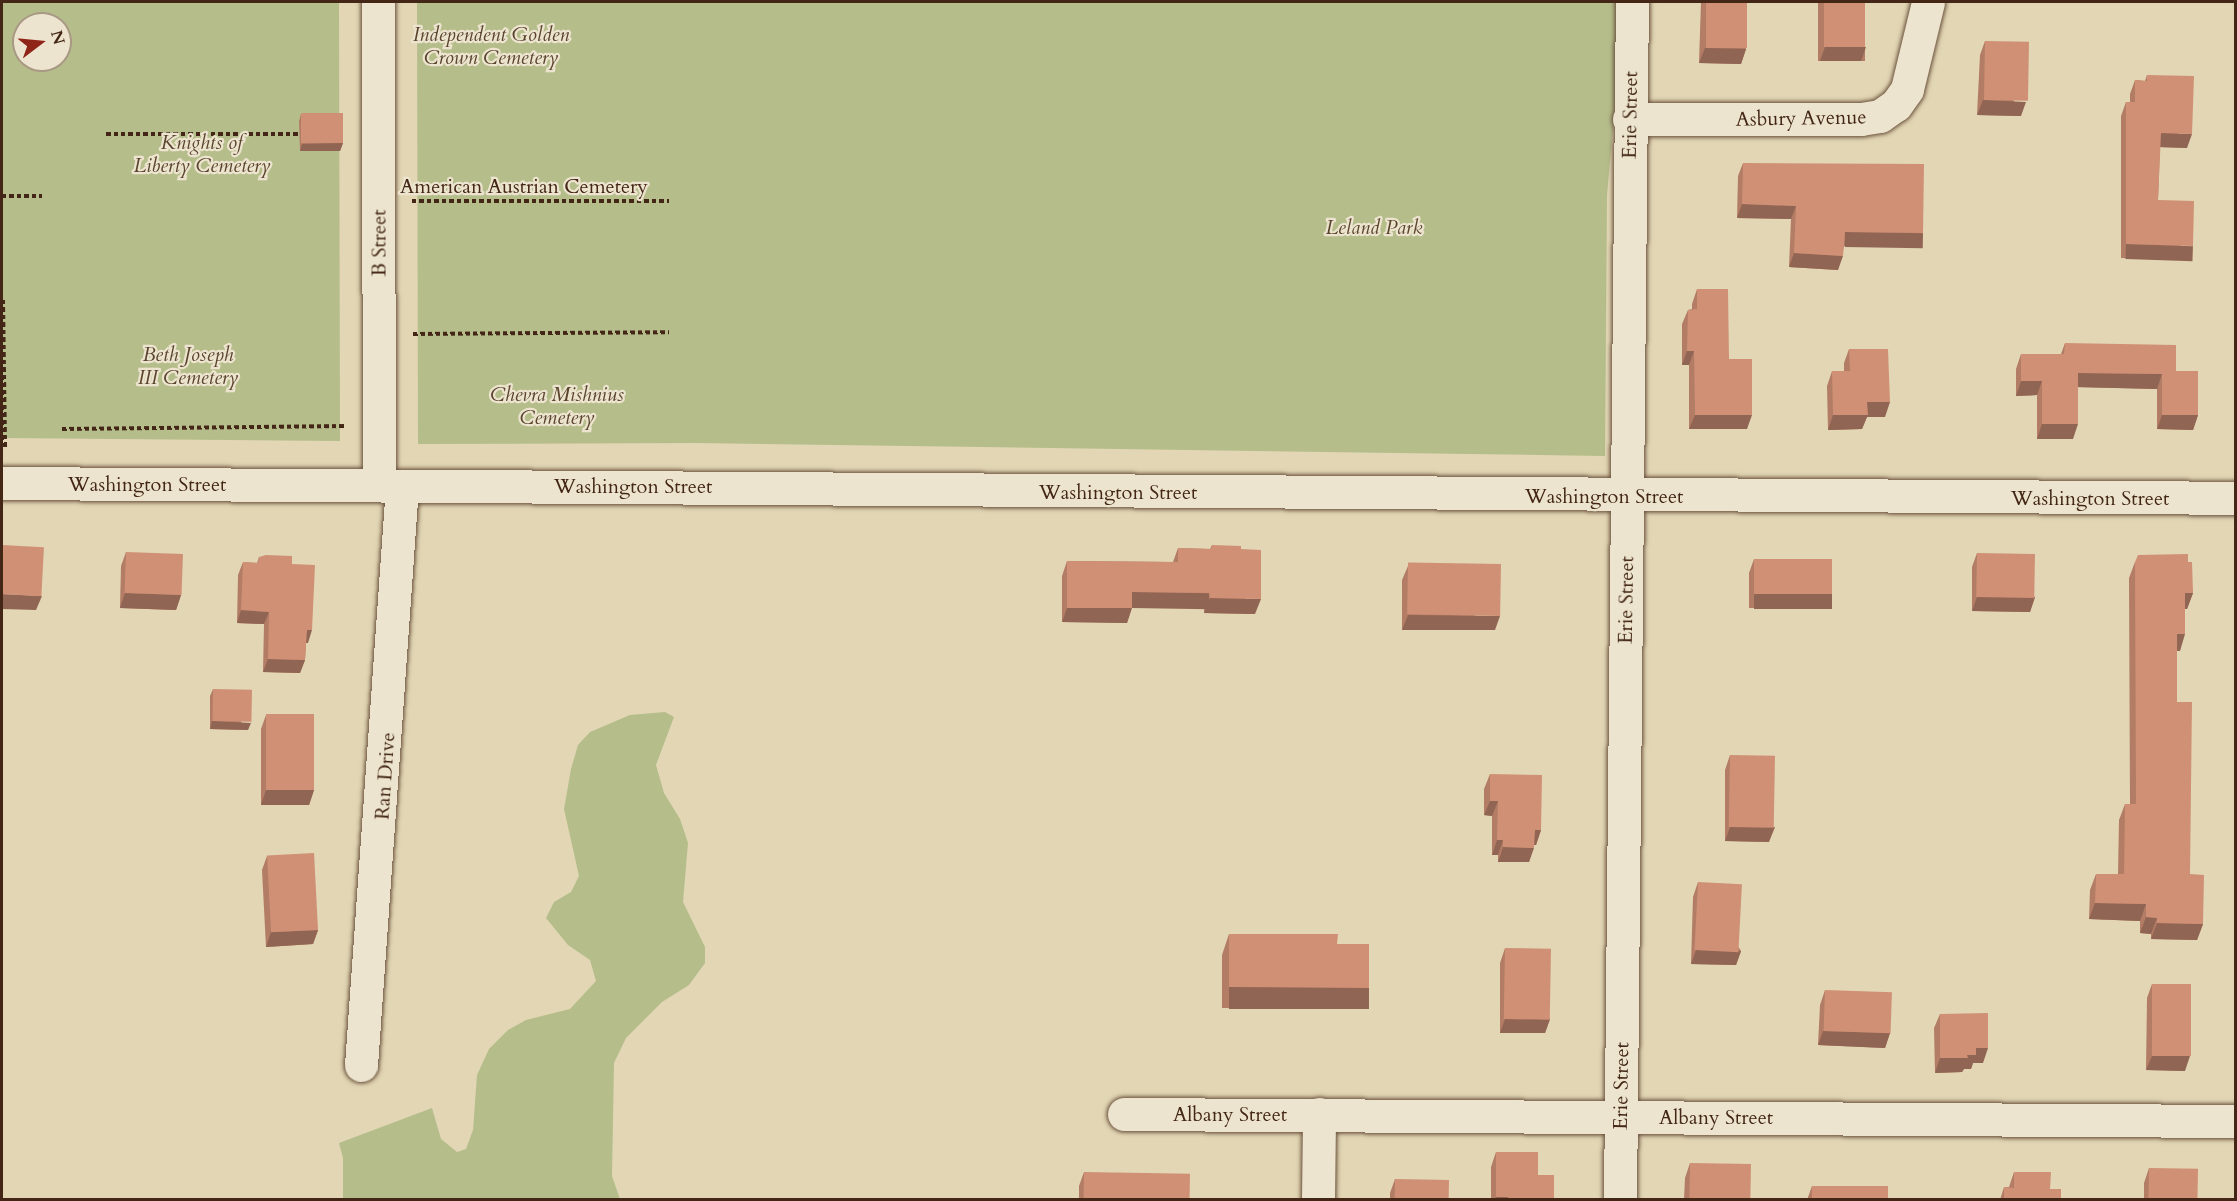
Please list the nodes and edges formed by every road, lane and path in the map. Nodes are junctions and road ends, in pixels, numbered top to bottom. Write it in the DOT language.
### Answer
graph roads {
  1 [pos="378,2"];
  2 [pos="1632,2"];
  3 [pos="1928,2"];
  4 [pos="1629,119"];
  5 [pos="106,134"];
  6 [pos="309,135"];
  7 [pos="2,196"];
  8 [pos="42,196"];
  9 [pos="379,201"];
  10 [pos="669,201"];
  11 [pos="3,300"];
  12 [pos="669,332"];
  13 [pos="379,334"];
  14 [pos="379,425"];
  15 [pos="62,429"];
  16 [pos="3,483"];
  17 [pos="391,486"];
  18 [pos="1628,496"];
  19 [pos="2235,498"];
  20 [pos="361,1065"];
  21 [pos="1124,1114"];
  22 [pos="1318,1114"];
  23 [pos="1621,1116"];
  24 [pos="2235,1121"];
  25 [pos="1318,1200"];
  26 [pos="1620,1200"];
  1 -- 9 [label="street, B Street"];
  2 -- 4 [label="street, Erie Street"];
  3 -- 4 [label="street, Asbury Avenue"];
  4 -- 18 [label="street, Erie Street"];
  5 -- 6 [label="path"];
  7 -- 8 [label="path"];
  9 -- 10 [label="path, American Austrian Cemetery"];
  9 -- 13 [label="street, B Street"];
  11 -- 16 [label="path"];
  12 -- 13 [label="path"];
  13 -- 14 [label="street, B Street"];
  14 -- 15 [label="path"];
  14 -- 17 [label="street, B Street"];
  16 -- 17 [label="street, Washington Street"];
  17 -- 18 [label="street, Washington Street"];
  17 -- 20 [label="street, Ran Drive"];
  18 -- 19 [label="street, Washington Street"];
  18 -- 23 [label="street, Erie Street"];
  21 -- 22 [label="street, Albany Street"];
  22 -- 23 [label="street, Albany Street"];
  22 -- 25 [label="street"];
  23 -- 24 [label="street, Albany Street"];
  23 -- 26 [label="street, Erie Street"];
}
